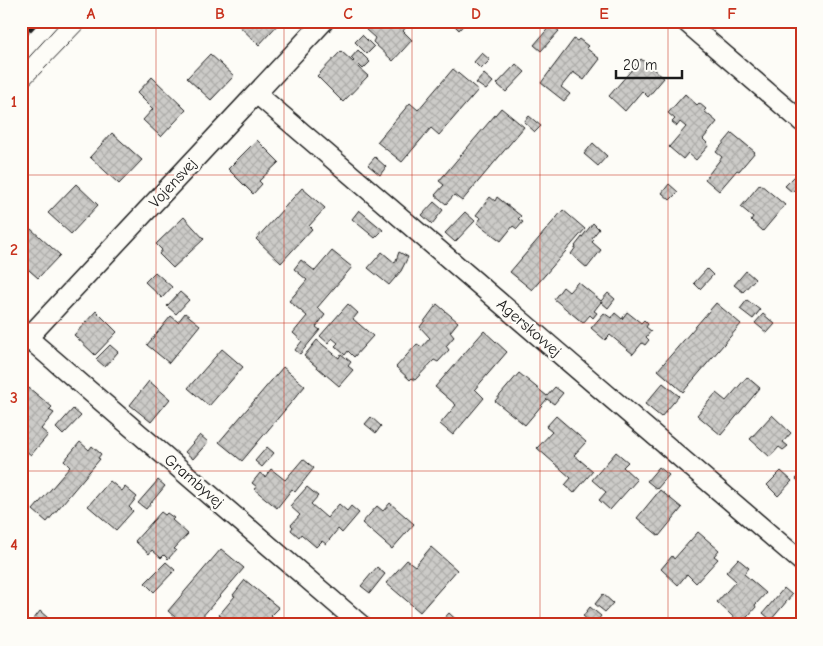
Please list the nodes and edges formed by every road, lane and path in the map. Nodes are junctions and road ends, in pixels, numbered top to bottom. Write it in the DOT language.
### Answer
graph roads {
  1 [pos="324,21"];
  2 [pos="685,21"];
  3 [pos="256,94"];
  4 [pos="802,122"];
  5 [pos="24,342"];
  6 [pos="802,562"];
  7 [pos="361,625"];
  1 -- 3 [label="street, Vojensvej"];
  2 -- 4 [label="street"];
  3 -- 5 [label="street, Vojensvej"];
  3 -- 6 [label="street, Agerskovvej"];
  5 -- 7 [label="street, Grambyvej"];
}
